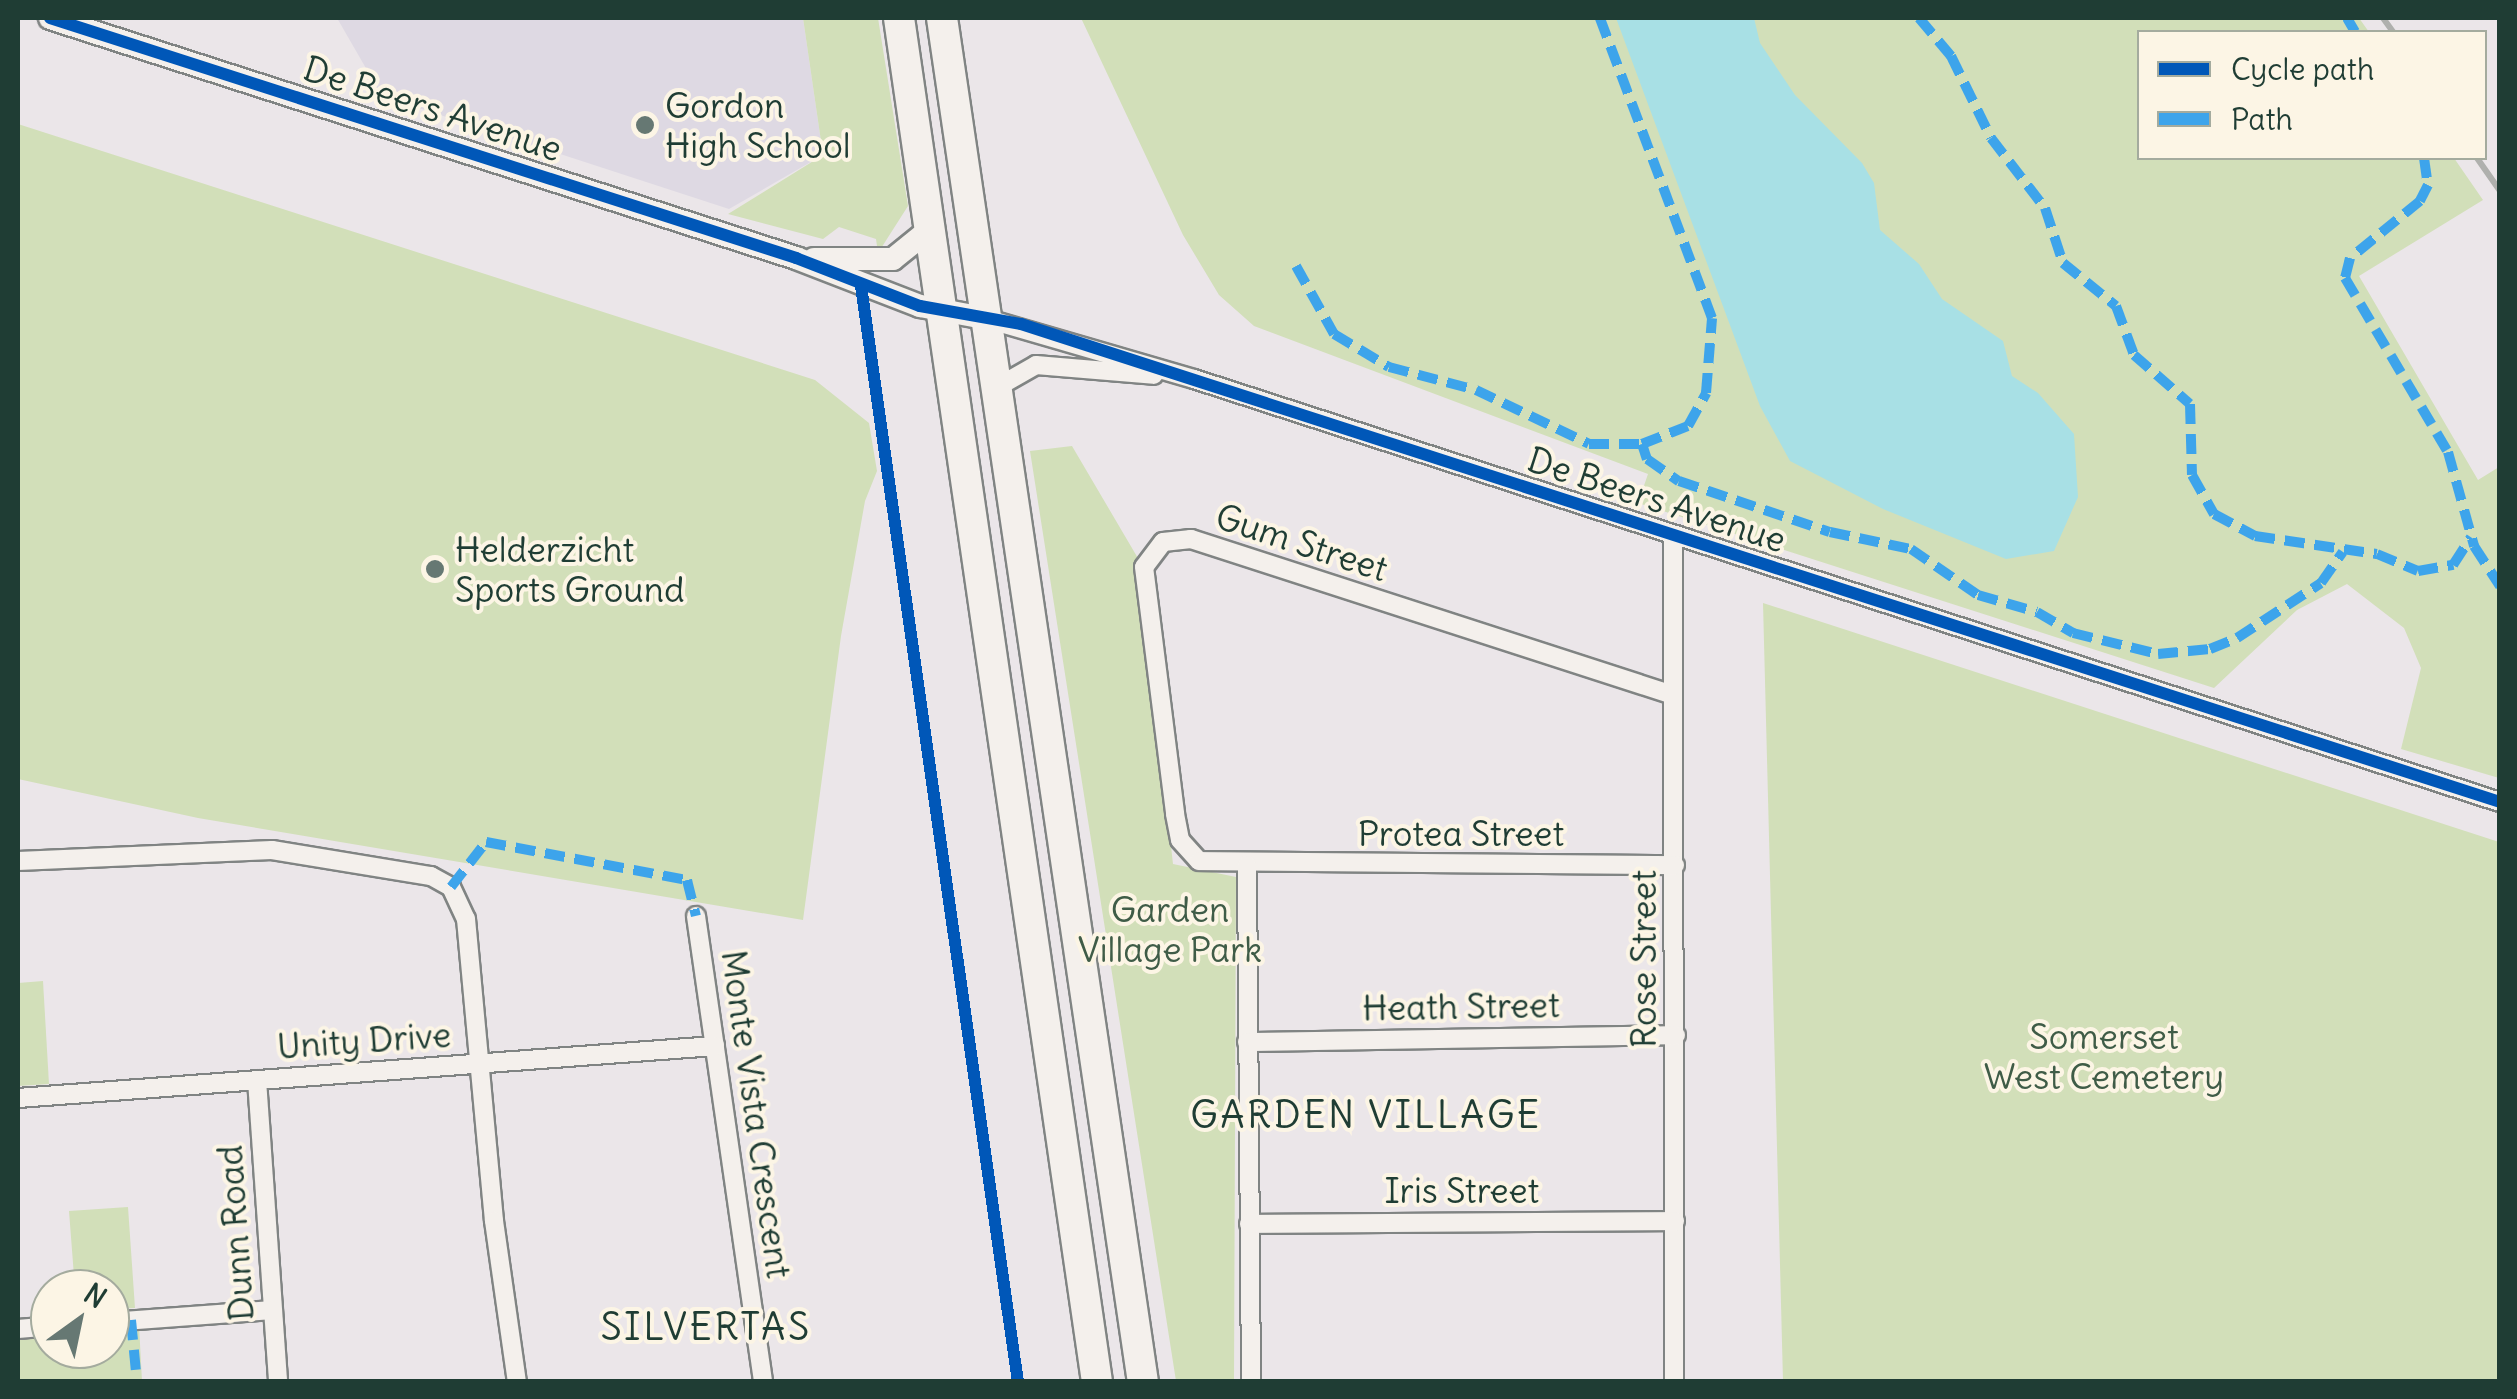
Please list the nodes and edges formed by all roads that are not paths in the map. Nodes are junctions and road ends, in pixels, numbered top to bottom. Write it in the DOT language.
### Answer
graph roads {
  1 [pos="50,18"];
  2 [pos="900,18"];
  3 [pos="942,18"];
  4 [pos="929,230"];
  5 [pos="796,258"];
  6 [pos="941,310"];
  7 [pos="984,318"];
  8 [pos="1194,380"];
  9 [pos="994,389"];
  10 [pos="1673,536"];
  11 [pos="1673,694"];
  12 [pos="2500,802"];
  13 [pos="18,862"];
  14 [pos="1247,865"];
  15 [pos="1675,865"];
  16 [pos="696,916"];
  17 [pos="1676,1035"];
  18 [pos="1247,1042"];
  19 [pos="714,1046"];
  20 [pos="476,1064"];
  21 [pos="257,1080"];
  22 [pos="18,1098"];
  23 [pos="1676,1222"];
  24 [pos="1249,1224"];
  25 [pos="273,1310"];
  26 [pos="130,1321"];
  27 [pos="278,1382"];
  28 [pos="517,1382"];
  29 [pos="763,1382"];
  30 [pos="1097,1382"];
  31 [pos="1142,1382"];
  32 [pos="1251,1382"];
  33 [pos="1674,1382"];
  1 -- 5 [label="street, De Beers Avenue"];
  2 -- 4 [label="highway"];
  3 -- 7 [label="highway"];
  4 -- 5 [label="street, De Beers Avenue"];
  4 -- 6 [label="highway"];
  5 -- 6 [label="street, De Beers Avenue"];
  6 -- 7 [label="street, De Beers Avenue"];
  6 -- 30 [label="highway"];
  7 -- 8 [label="street, De Beers Avenue"];
  7 -- 9 [label="highway"];
  8 -- 9 [label="street, De Beers Avenue"];
  8 -- 10 [label="street, De Beers Avenue"];
  9 -- 31 [label="highway"];
  10 -- 11 [label="street, Rose Street"];
  10 -- 12 [label="street, De Beers Avenue"];
  11 -- 14 [label="street, Gum Street"];
  11 -- 15 [label="street, Rose Street"];
  13 -- 20 [label="street"];
  14 -- 15 [label="street, Protea Street"];
  14 -- 18 [label="street"];
  15 -- 17 [label="street, Rose Street"];
  16 -- 19 [label="street, Monte Vista Crescent"];
  17 -- 18 [label="street, Heath Street"];
  17 -- 23 [label="street, Rose Street"];
  18 -- 24 [label="street"];
  19 -- 20 [label="street, Unity Drive"];
  19 -- 29 [label="street, Monte Vista Crescent"];
  20 -- 21 [label="street, Unity Drive"];
  20 -- 28 [label="street"];
  21 -- 22 [label="street, Unity Drive"];
  21 -- 25 [label="street, Dunn Road"];
  23 -- 24 [label="street, Iris Street"];
  23 -- 33 [label="street, Rose Street"];
  24 -- 32 [label="street"];
  25 -- 26 [label="street"];
  25 -- 27 [label="street, Dunn Road"];
}
